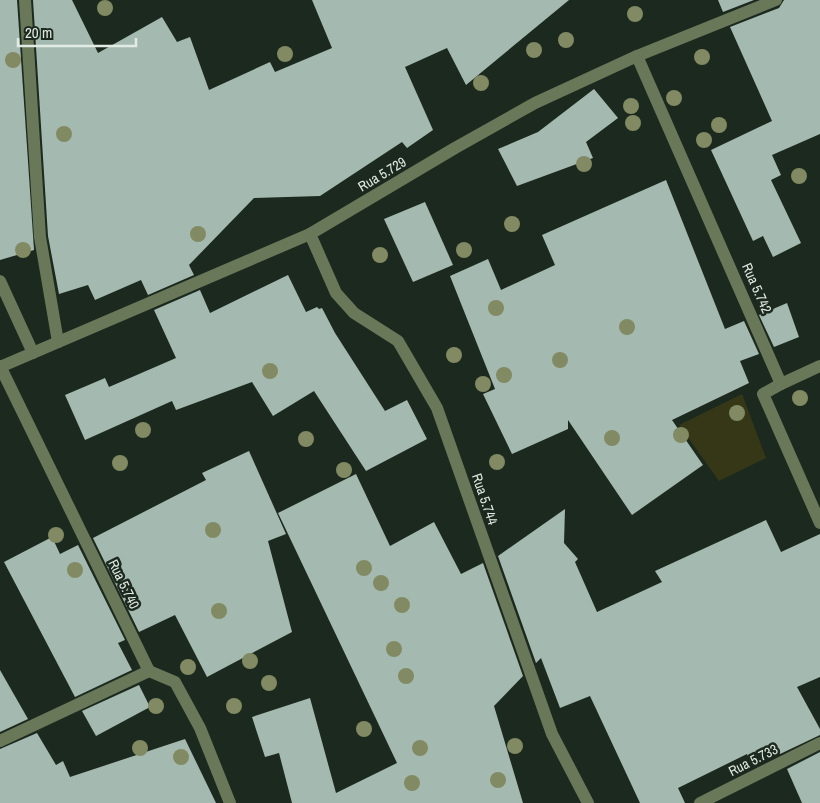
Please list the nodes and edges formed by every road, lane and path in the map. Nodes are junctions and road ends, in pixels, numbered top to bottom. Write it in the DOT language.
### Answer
graph roads {
  1 [pos="25,0"];
  2 [pos="776,0"];
  3 [pos="638,56"];
  4 [pos="310,234"];
  5 [pos="0,281"];
  6 [pos="58,342"];
  7 [pos="33,353"];
  8 [pos="0,366"];
  9 [pos="820,366"];
  10 [pos="781,384"];
  11 [pos="820,523"];
  12 [pos="149,671"];
  13 [pos="0,741"];
  14 [pos="820,743"];
  15 [pos="230,803"];
  16 [pos="588,803"];
  17 [pos="700,803"];
  1 -- 6 [label="street"];
  2 -- 3 [label="street, Rua 5.729"];
  3 -- 4 [label="street, Rua 5.729"];
  3 -- 10 [label="street, Rua 5.742"];
  4 -- 6 [label="street, Rua 5.729"];
  4 -- 16 [label="street, Rua 5.744"];
  5 -- 7 [label="street"];
  6 -- 7 [label="street, Rua 5.729"];
  7 -- 8 [label="street, Rua 5.729"];
  8 -- 12 [label="street, Rua 5.740"];
  9 -- 10 [label="street"];
  10 -- 11 [label="street"];
  12 -- 13 [label="street"];
  12 -- 15 [label="street"];
  14 -- 17 [label="street, Rua 5.733"];
}
